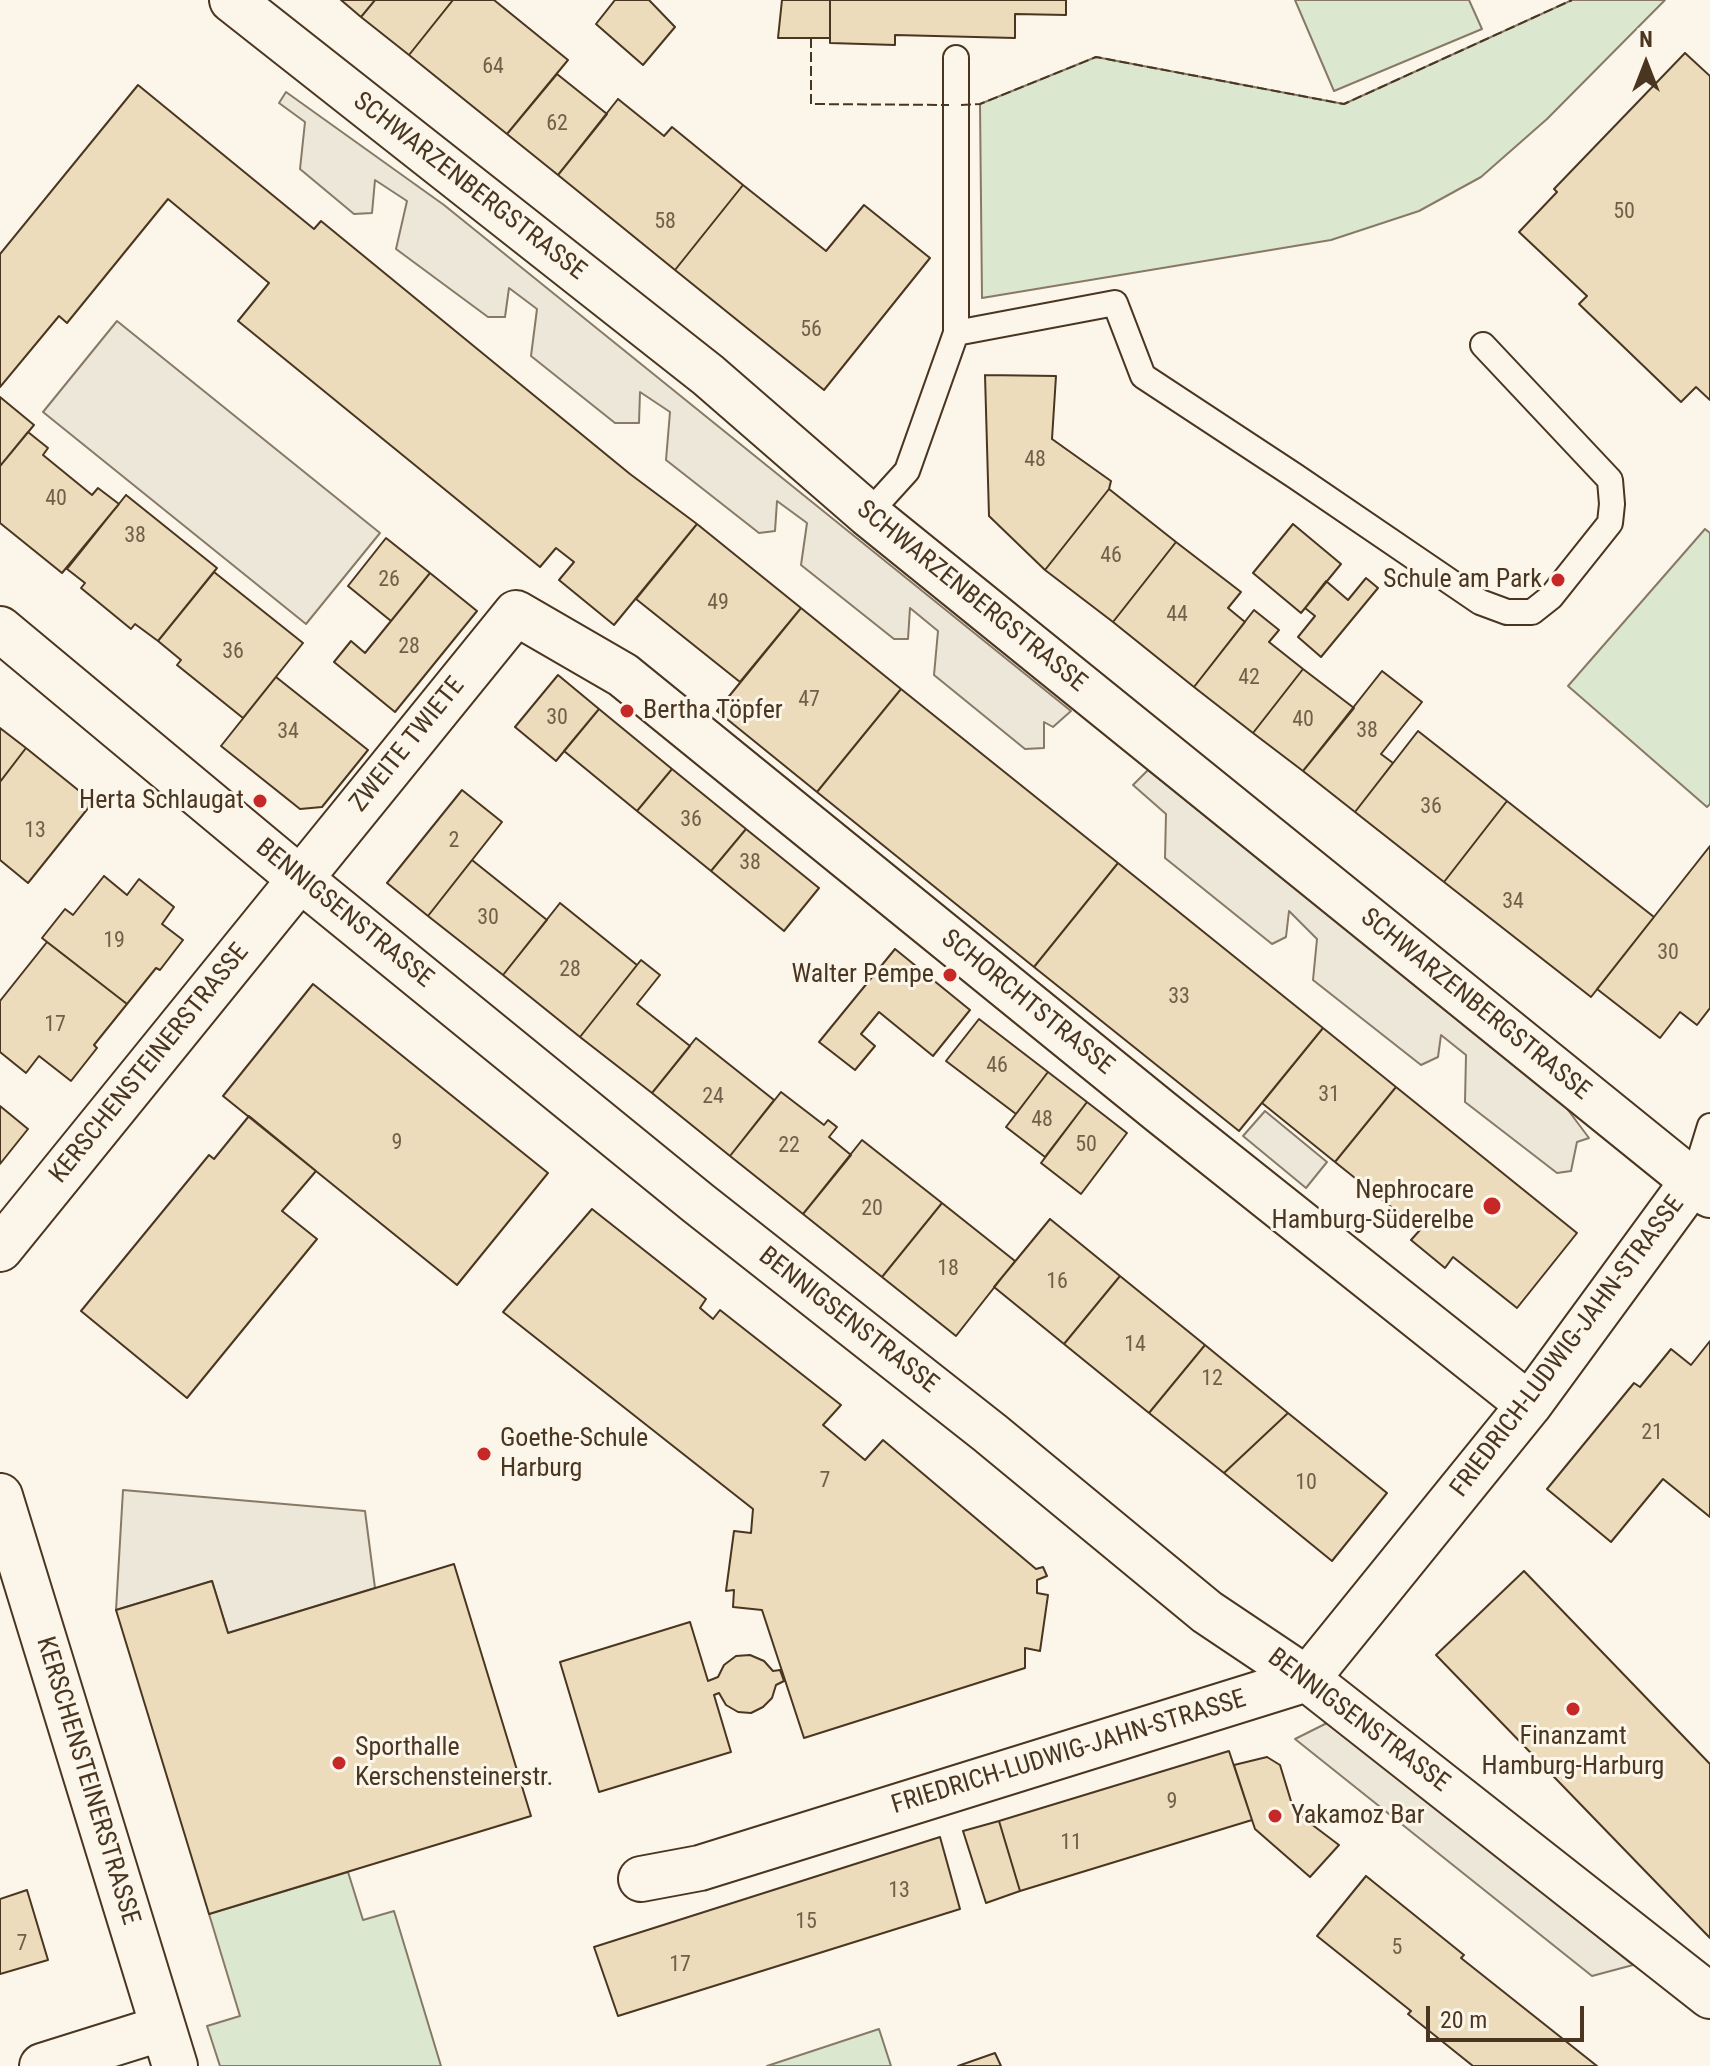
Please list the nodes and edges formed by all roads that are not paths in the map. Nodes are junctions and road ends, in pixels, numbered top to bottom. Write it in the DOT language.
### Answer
graph roads {
  1 [pos="232,0"];
  2 [pos="956,58"];
  3 [pos="956,333"];
  4 [pos="1483,345"];
  5 [pos="868,514"];
  6 [pos="516,613"];
  7 [pos="0,629"];
  8 [pos="299,878"];
  9 [pos="1710,1126"];
  10 [pos="1702,1188"];
  11 [pos="0,1249"];
  12 [pos="1529,1405"];
  13 [pos="0,1496"];
  14 [pos="1307,1679"];
  15 [pos="641,1879"];
  16 [pos="1710,1996"];
  17 [pos="169,2047"];
  18 [pos="42,2066"];
  1 -- 5 [label="street, SCHWARZENBERGSTRASSE"];
  2 -- 3 [label="lane"];
  3 -- 4 [label="lane"];
  3 -- 5 [label="lane"];
  5 -- 10 [label="street, SCHWARZENBERGSTRASSE"];
  6 -- 8 [label="street, ZWEITE TWIETE"];
  6 -- 12 [label="street, SCHORCHTSTRASSE"];
  7 -- 8 [label="street, BENNIGSENSTRASSE"];
  8 -- 11 [label="street, KERSCHENSTEINERSTRASSE"];
  8 -- 14 [label="street, BENNIGSENSTRASSE"];
  9 -- 10 [label="lane"];
  10 -- 12 [label="street, FRIEDRICH-LUDWIG-JAHN-STRASSE"];
  12 -- 14 [label="street, FRIEDRICH-LUDWIG-JAHN-STRASSE"];
  13 -- 17 [label="street, KERSCHENSTEINERSTRASSE"];
  14 -- 15 [label="street, FRIEDRICH-LUDWIG-JAHN-STRASSE"];
  14 -- 16 [label="street, BENNIGSENSTRASSE"];
  17 -- 18 [label="street"];
}
